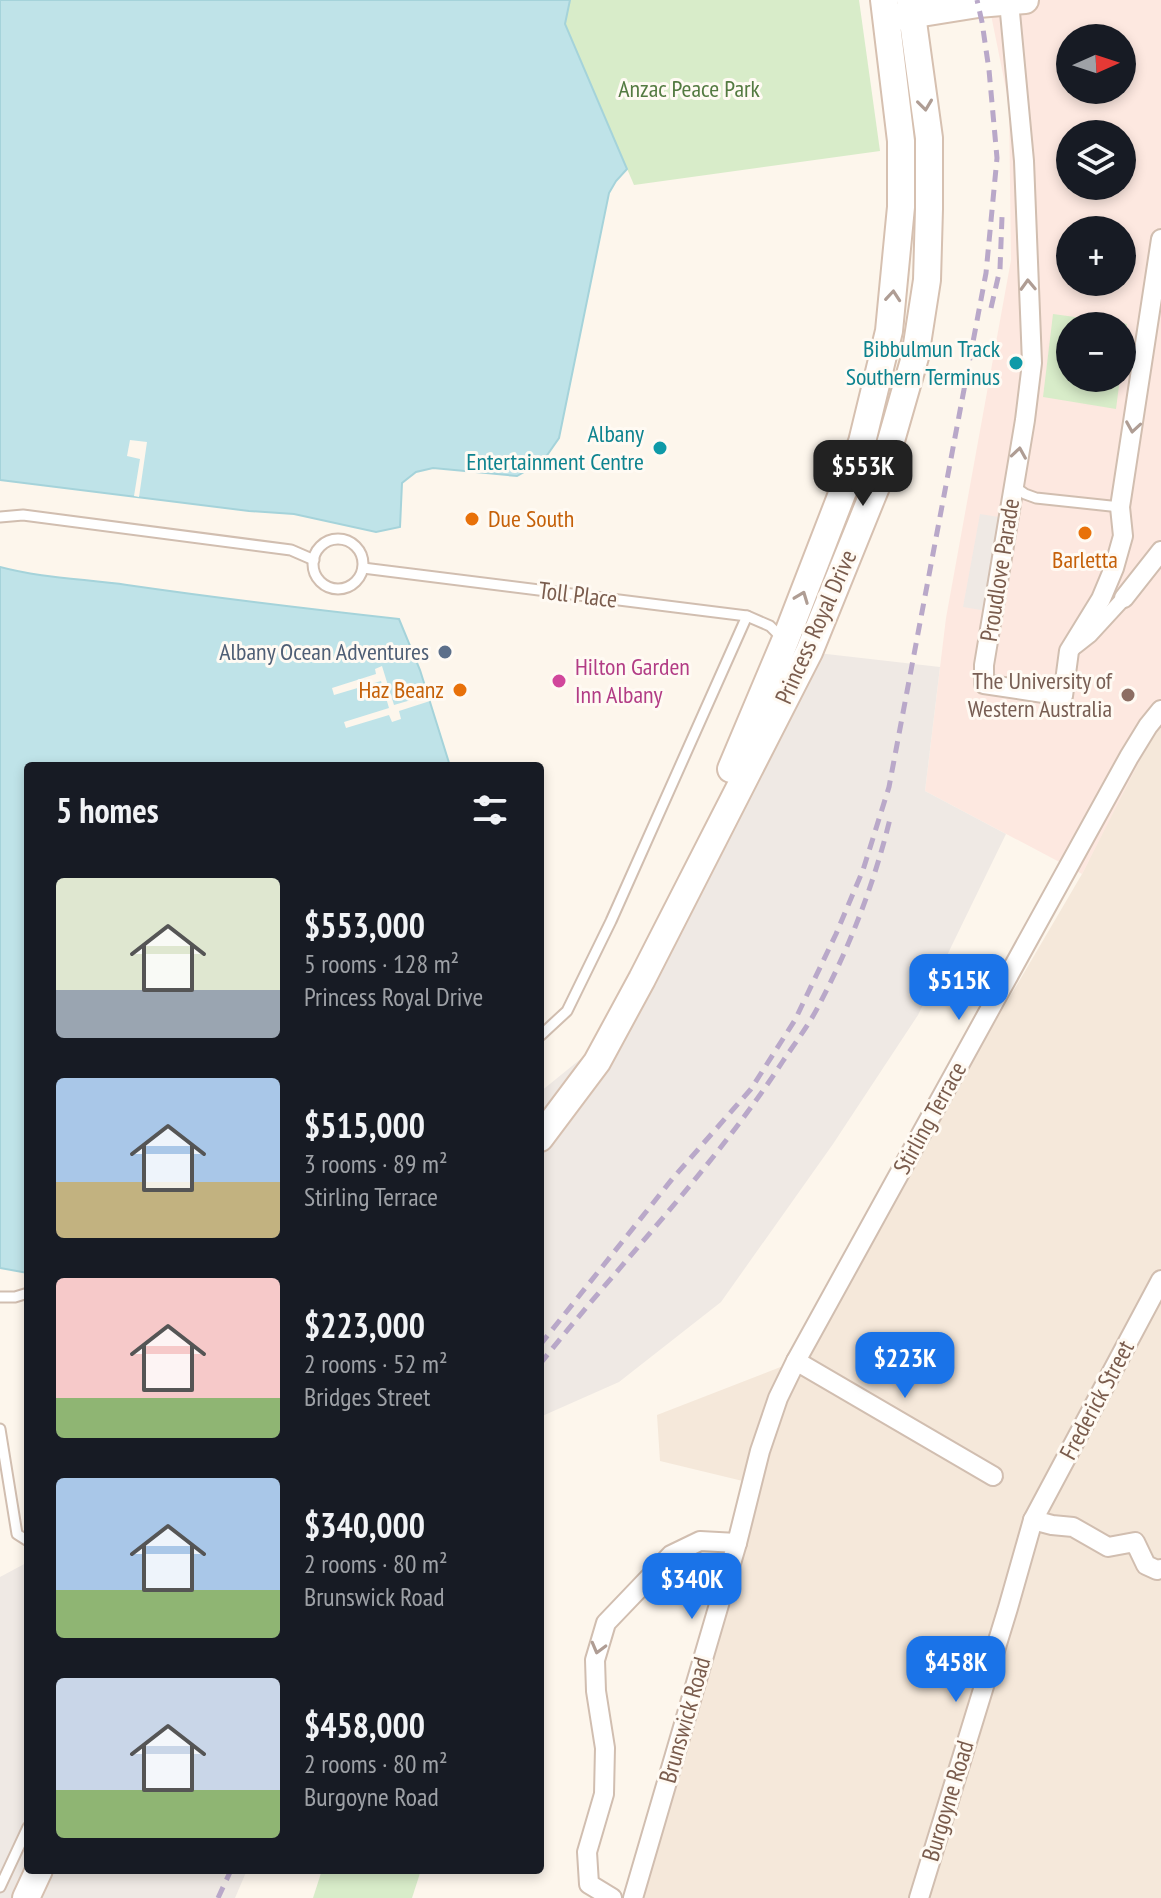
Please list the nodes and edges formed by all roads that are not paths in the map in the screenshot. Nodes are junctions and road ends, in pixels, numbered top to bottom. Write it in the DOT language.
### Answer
graph roads {
  1 [pos="1014,1"];
  2 [pos="967,6"];
  3 [pos="898,8"];
  4 [pos="920,66"];
  5 [pos="1161,239"];
  6 [pos="1014,487"];
  7 [pos="1120,507"];
  8 [pos="0,517"];
  9 [pos="1161,551"];
  10 [pos="314,560"];
  11 [pos="363,568"];
  12 [pos="1124,598"];
  13 [pos="747,616"];
  14 [pos="797,647"];
  15 [pos="1069,651"];
  16 [pos="1161,710"];
  17 [pos="544,1032"];
  18 [pos="544,1133"];
  19 [pos="1161,1280"];
  20 [pos="24,1294"];
  21 [pos="0,1297"];
  22 [pos="796,1361"];
  23 [pos="0,1429"];
  24 [pos="993,1476"];
  25 [pos="1033,1520"];
  26 [pos="24,1538"];
  27 [pos="737,1543"];
  28 [pos="1161,1569"];
  29 [pos="24,1836"];
  30 [pos="37,1874"];
  31 [pos="0,1887"];
  32 [pos="26,1898"];
  33 [pos="612,1898"];
  34 [pos="633,1898"];
  35 [pos="919,1898"];
  1 -- 2 [label="main road"];
  6 -- 1 [label="street, Proudlove Parade, one-way"];
  2 -- 3 [label="main road"];
  2 -- 4 [label="main road"];
  3 -- 4 [label="main road, Princess Royal Drive"];
  14 -- 3 [label="main road, Princess Royal Drive, one-way"];
  4 -- 14 [label="main road, Princess Royal Drive, one-way"];
  5 -- 7 [label="street, Proudlove Parade, one-way"];
  6 -- 7 [label="lane"];
  6 -- 15 [label="street, Proudlove Parade"];
  7 -- 15 [label="street, Proudlove Parade"];
  8 -- 10 [label="lane"];
  9 -- 12 [label="street"];
  10 -- 11 [label="lane"];
  10 -- 11 [label="lane"];
  11 -- 13 [label="lane, Toll Place"];
  12 -- 15 [label="street"];
  13 -- 14 [label="lane, Toll Place"];
  13 -- 17 [label="lane"];
  14 -- 18 [label="main road, Princess Royal Drive"];
  16 -- 22 [label="street, Stirling Terrace"];
  19 -- 25 [label="street, Frederick Street"];
  20 -- 21 [label="lane"];
  22 -- 24 [label="street"];
  22 -- 27 [label="street, Brunswick Road"];
  23 -- 26 [label="lane"];
  25 -- 28 [label="street"];
  25 -- 35 [label="street, Burgoyne Road"];
  27 -- 33 [label="street, one-way"];
  27 -- 34 [label="street, Brunswick Road"];
  29 -- 31 [label="lane"];
  30 -- 32 [label="main road"];
}
